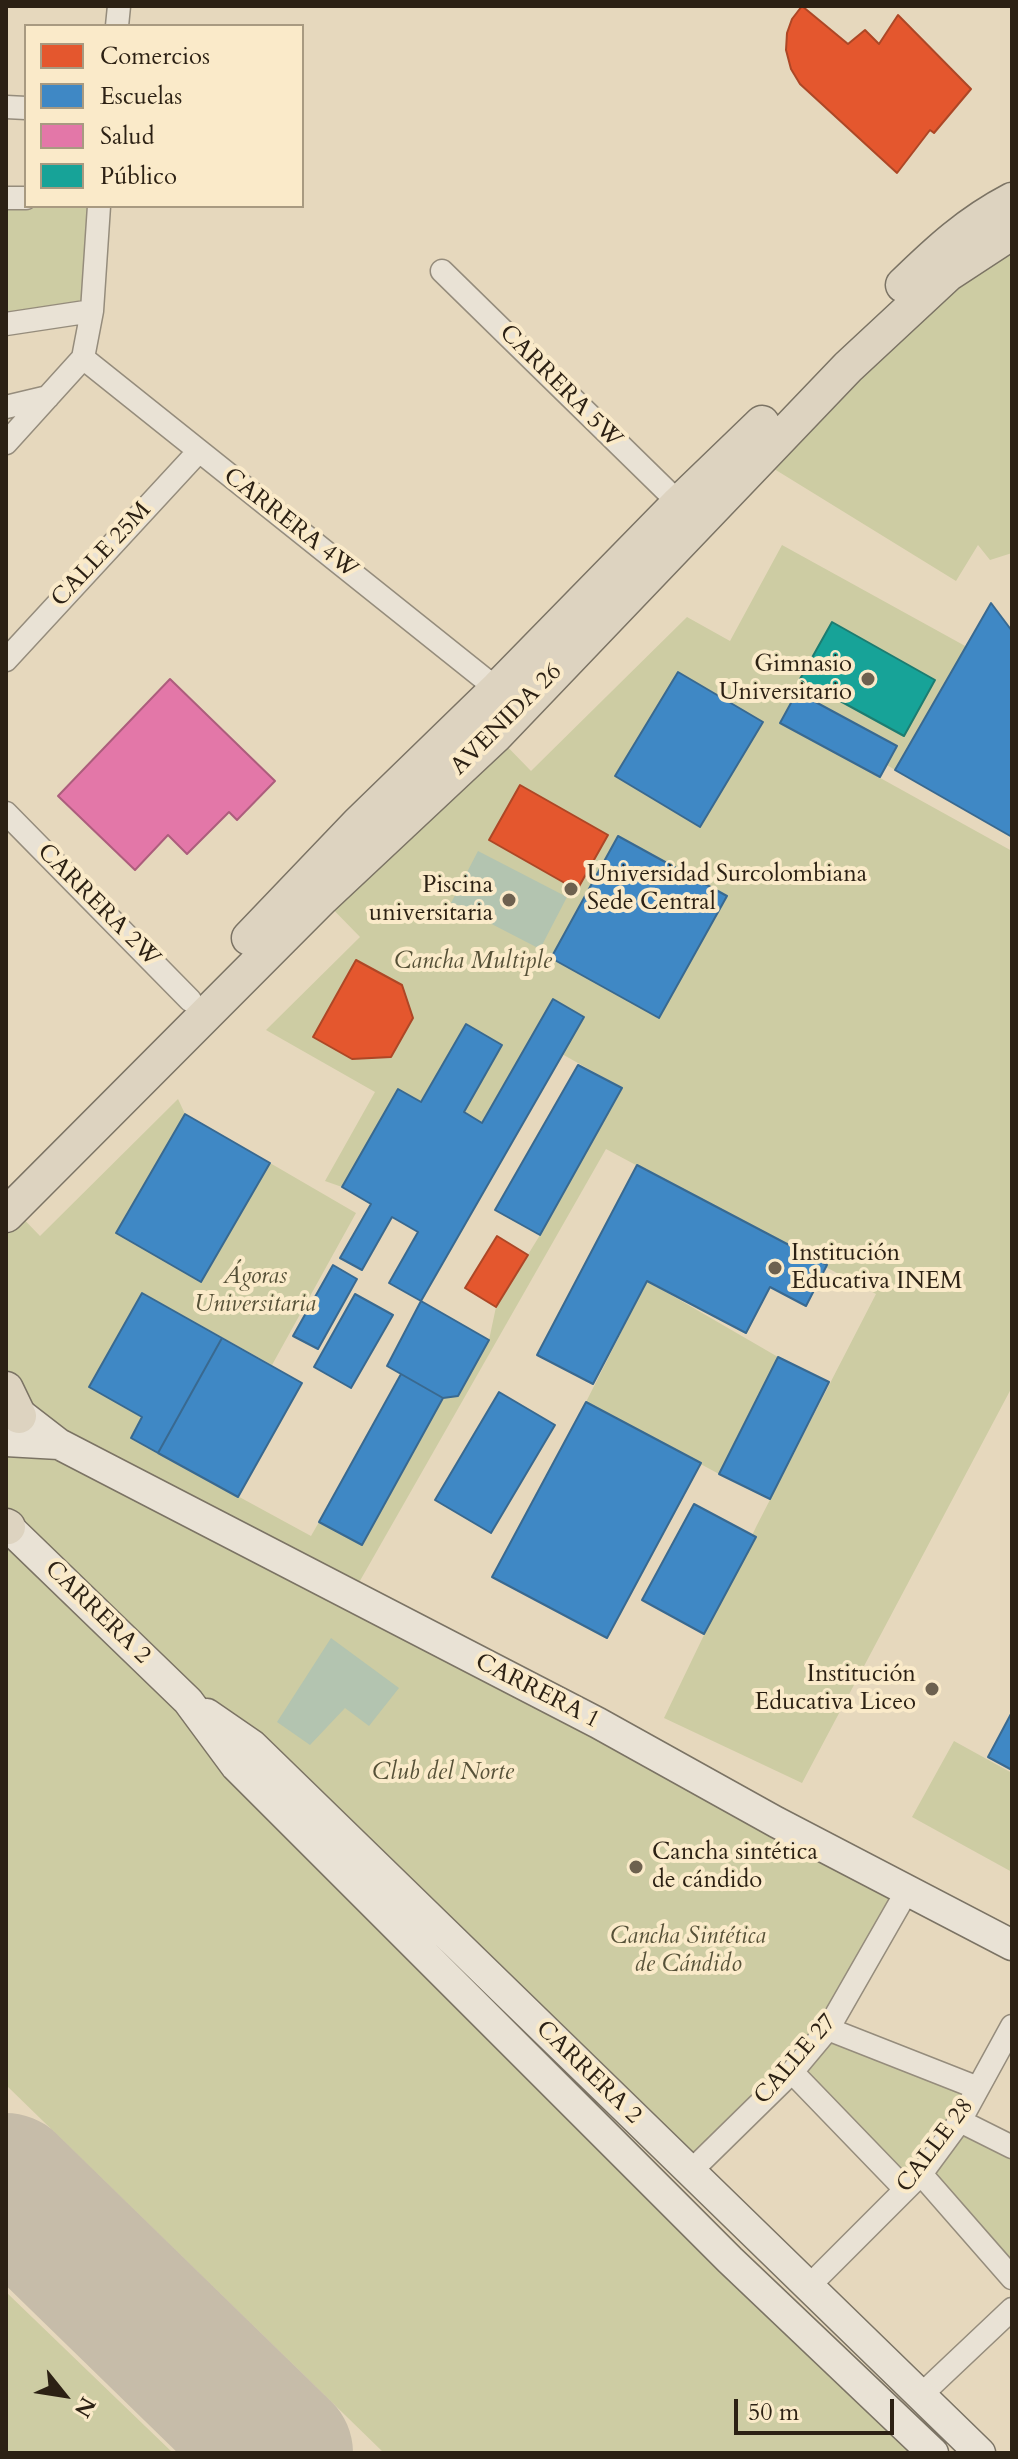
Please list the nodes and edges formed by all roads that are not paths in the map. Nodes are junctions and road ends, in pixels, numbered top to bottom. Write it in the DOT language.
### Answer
graph roads {
  1 [pos="1012,200"];
  2 [pos="99,208"];
  3 [pos="1012,232"];
  4 [pos="442,271"];
  5 [pos="92,311"];
  6 [pos="6,324"];
  7 [pos="83,358"];
  8 [pos="48,397"];
  9 [pos="6,407"];
  10 [pos="6,443"];
  11 [pos="199,451"];
  12 [pos="679,503"];
  13 [pos="6,660"];
  14 [pos="510,698"];
  15 [pos="6,813"];
  16 [pos="190,1000"];
  17 [pos="20,1183"];
  18 [pos="6,1215"];
  19 [pos="6,1240"];
  20 [pos="9,1412"];
  21 [pos="7,1526"];
  22 [pos="188,1701"];
  23 [pos="907,1891"];
  24 [pos="1012,1945"];
  25 [pos="1012,2026"];
  26 [pos="828,2029"];
  27 [pos="792,2072"];
  28 [pos="978,2088"];
  29 [pos="960,2121"];
  30 [pos="1012,2147"];
  31 [pos="690,2172"];
  32 [pos="913,2182"];
  33 [pos="1012,2278"];
  34 [pos="809,2286"];
  35 [pos="1012,2309"];
  36 [pos="921,2395"];
  37 [pos="933,2453"];
  38 [pos="980,2453"];
  1 -- 12 [label="main road, AVENIDA 26"];
  2 -- 5 [label="street"];
  3 -- 14 [label="main road, AVENIDA 26"];
  4 -- 12 [label="street, CARRERA 5W"];
  5 -- 6 [label="street"];
  5 -- 7 [label="street"];
  7 -- 8 [label="street"];
  7 -- 11 [label="street, CARRERA 4W"];
  8 -- 9 [label="street"];
  8 -- 10 [label="street"];
  11 -- 13 [label="street, CALLE 25M"];
  11 -- 14 [label="street, CARRERA 4W"];
  12 -- 14 [label="main road, AVENIDA 26"];
  14 -- 16 [label="main road, AVENIDA 26"];
  14 -- 17 [label="main road, AVENIDA 26"];
  15 -- 16 [label="street, CARRERA 2W"];
  16 -- 17 [label="main road, AVENIDA 26"];
  17 -- 18 [label="main road, AVENIDA 26"];
  17 -- 19 [label="main road"];
  20 -- 23 [label="main road, CARRERA 1"];
  21 -- 22 [label="main road, CARRERA 2"];
  22 -- 31 [label="main road, CARRERA 2"];
  22 -- 37 [label="main road, CARRERA 2"];
  23 -- 24 [label="main road, CARRERA 1"];
  23 -- 26 [label="street, CALLE 27"];
  25 -- 28 [label="street, CALLE 28"];
  26 -- 27 [label="street, CALLE 27"];
  26 -- 28 [label="street"];
  27 -- 31 [label="street, CALLE 27"];
  27 -- 32 [label="street"];
  28 -- 29 [label="street, CALLE 28"];
  29 -- 30 [label="street"];
  29 -- 32 [label="street, CALLE 28"];
  31 -- 34 [label="main road, CARRERA 2"];
  32 -- 33 [label="street"];
  32 -- 34 [label="street, CALLE 28"];
  34 -- 36 [label="main road, CARRERA 2"];
  35 -- 36 [label="street"];
  36 -- 38 [label="main road, CARRERA 2"];
}
